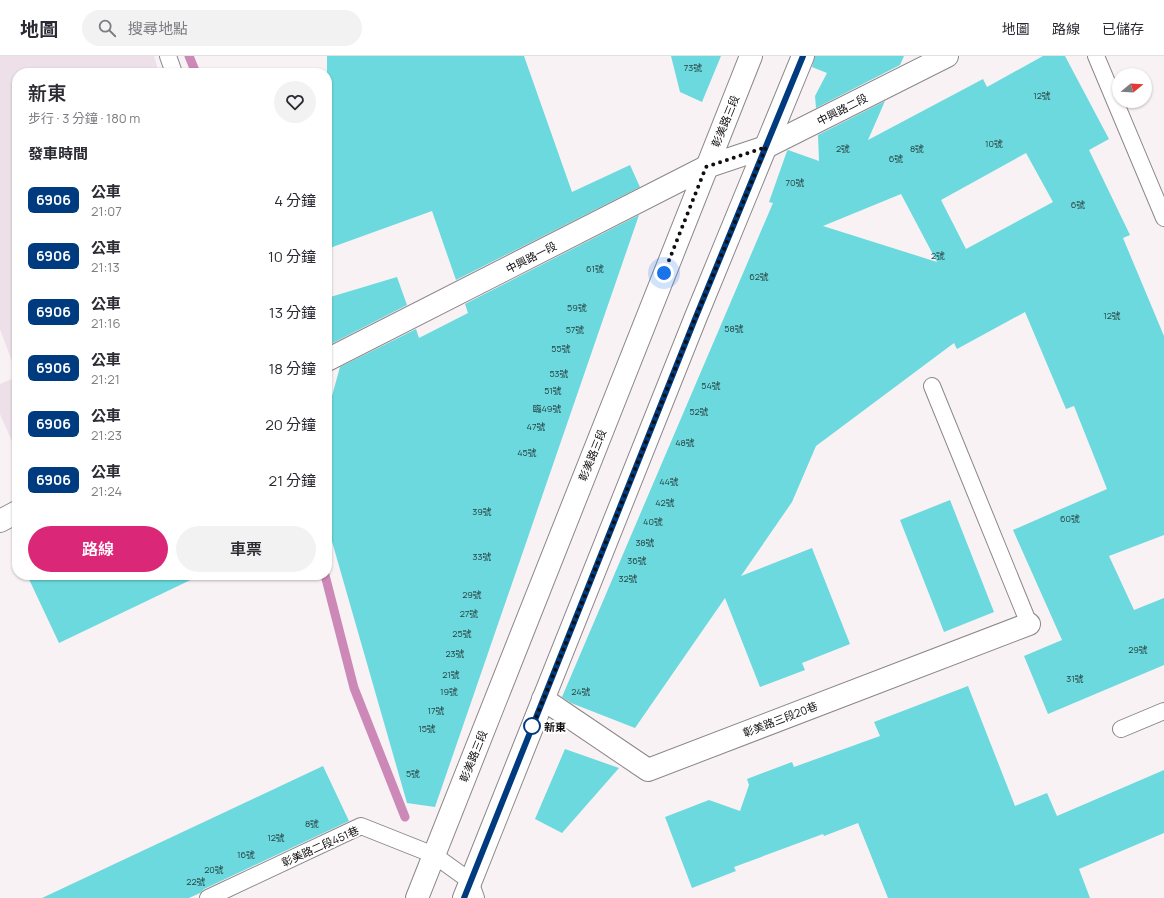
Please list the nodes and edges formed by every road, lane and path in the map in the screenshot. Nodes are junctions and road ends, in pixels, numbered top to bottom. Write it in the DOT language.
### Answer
graph roads {
  1 [pos="168,56"];
  2 [pos="751,56"];
  3 [pos="803,56"];
  4 [pos="947,56"];
  5 [pos="1096,56"];
  6 [pos="172,68"];
  7 [pos="766,147"];
  8 [pos="736,157"];
  9 [pos="706,167"];
  10 [pos="1164,218"];
  11 [pos="332,357"];
  12 [pos="932,386"];
  13 [pos="12,515"];
  14 [pos="0,521"];
  15 [pos="1029,624"];
  16 [pos="543,698"];
  17 [pos="1164,711"];
  18 [pos="1121,729"];
  19 [pos="434,855"];
  20 [pos="470,892"];
  21 [pos="208,898"];
  22 [pos="416,898"];
  1 -- 6 [label="lane"];
  2 -- 9 [label="main road, 彰美路三段"];
  3 -- 7 [label="main road"];
  4 -- 7 [label="main road, 中興路二段"];
  5 -- 10 [label="lane"];
  7 -- 8 [label="main road, 中興路二段"];
  7 -- 16 [label="main road"];
  8 -- 9 [label="main road, 中興路一段"];
  9 -- 11 [label="main road, 中興路一段"];
  9 -- 19 [label="main road, 彰美路三段"];
  12 -- 15 [label="lane"];
  13 -- 14 [label="main road"];
  15 -- 16 [label="main road, 彰美路三段20巷"];
  16 -- 20 [label="main road"];
  17 -- 18 [label="lane"];
  19 -- 20 [label="lane, 彰美路二段451巷"];
  19 -- 21 [label="lane, 彰美路二段451巷"];
  19 -- 22 [label="main road, 彰美路三段"];
}
